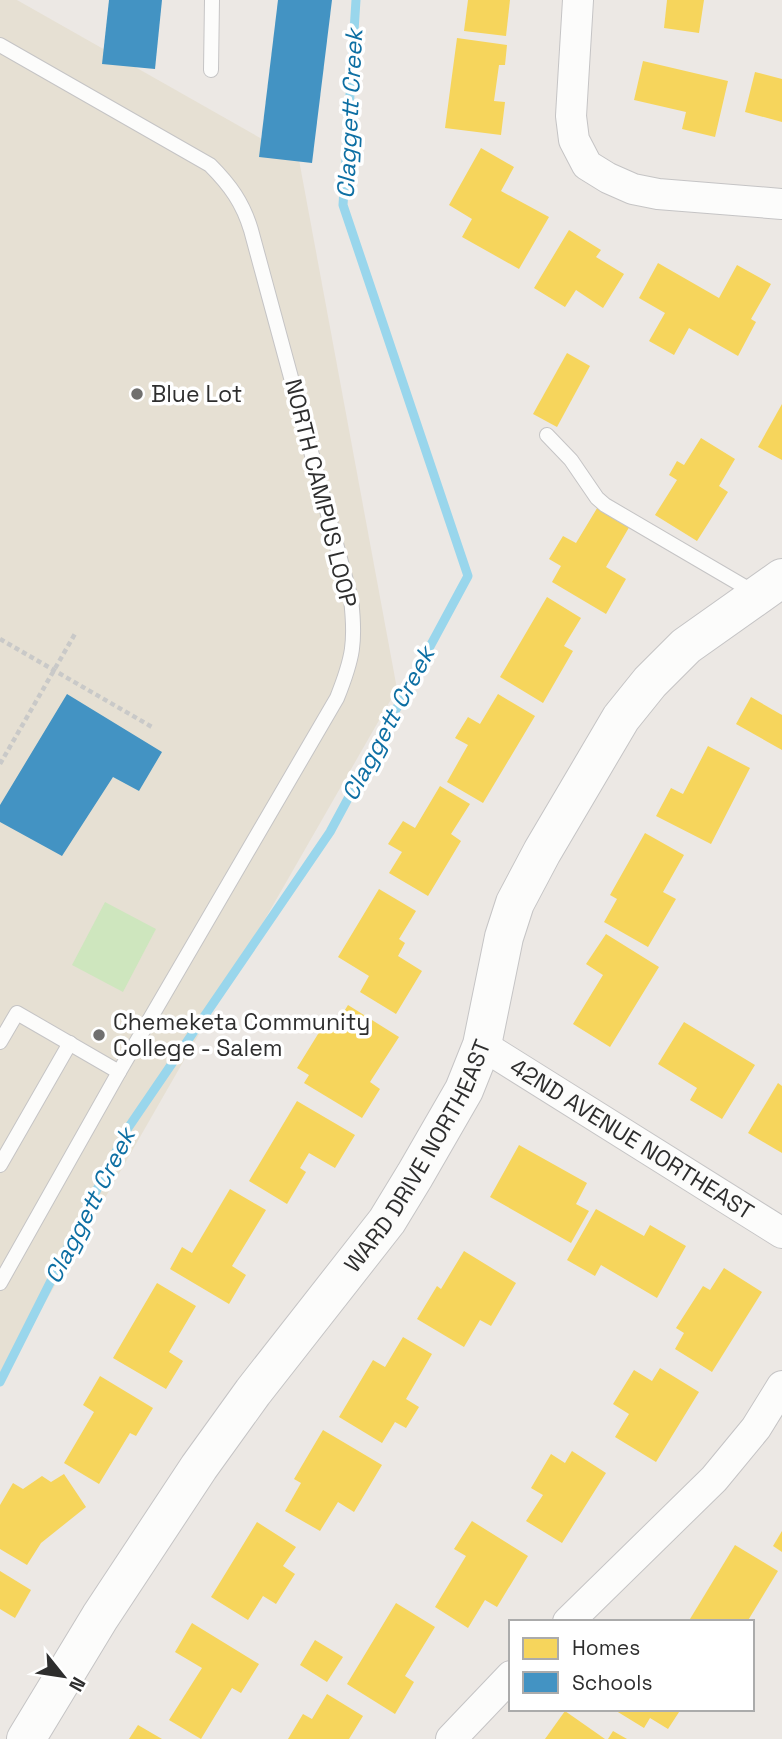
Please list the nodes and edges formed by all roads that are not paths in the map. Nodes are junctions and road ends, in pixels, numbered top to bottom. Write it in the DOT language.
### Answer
graph roads {
  1 [pos="212,0"];
  2 [pos="578,0"];
  3 [pos="0,45"];
  4 [pos="211,70"];
  5 [pos="782,204"];
  6 [pos="547,435"];
  7 [pos="770,586"];
  8 [pos="0,1042"];
  9 [pos="70,1043"];
  10 [pos="482,1045"];
  11 [pos="119,1072"];
  12 [pos="0,1165"];
  13 [pos="782,1233"];
  14 [pos="0,1283"];
  15 [pos="782,1386"];
  16 [pos="570,1620"];
  17 [pos="509,1678"];
  18 [pos="26,1739"];
  19 [pos="451,1739"];
  1 -- 4 [label="lane"];
  2 -- 5 [label="street"];
  3 -- 11 [label="lane, NORTH CAMPUS LOOP"];
  6 -- 7 [label="lane"];
  7 -- 10 [label="street, WARD DRIVE NORTHEAST"];
  8 -- 9 [label="lane"];
  9 -- 11 [label="lane"];
  9 -- 12 [label="lane"];
  10 -- 13 [label="street, 42ND AVENUE NORTHEAST"];
  10 -- 18 [label="street, WARD DRIVE NORTHEAST"];
  11 -- 14 [label="lane, NORTH CAMPUS LOOP"];
  15 -- 16 [label="street"];
  17 -- 19 [label="street"];
}
